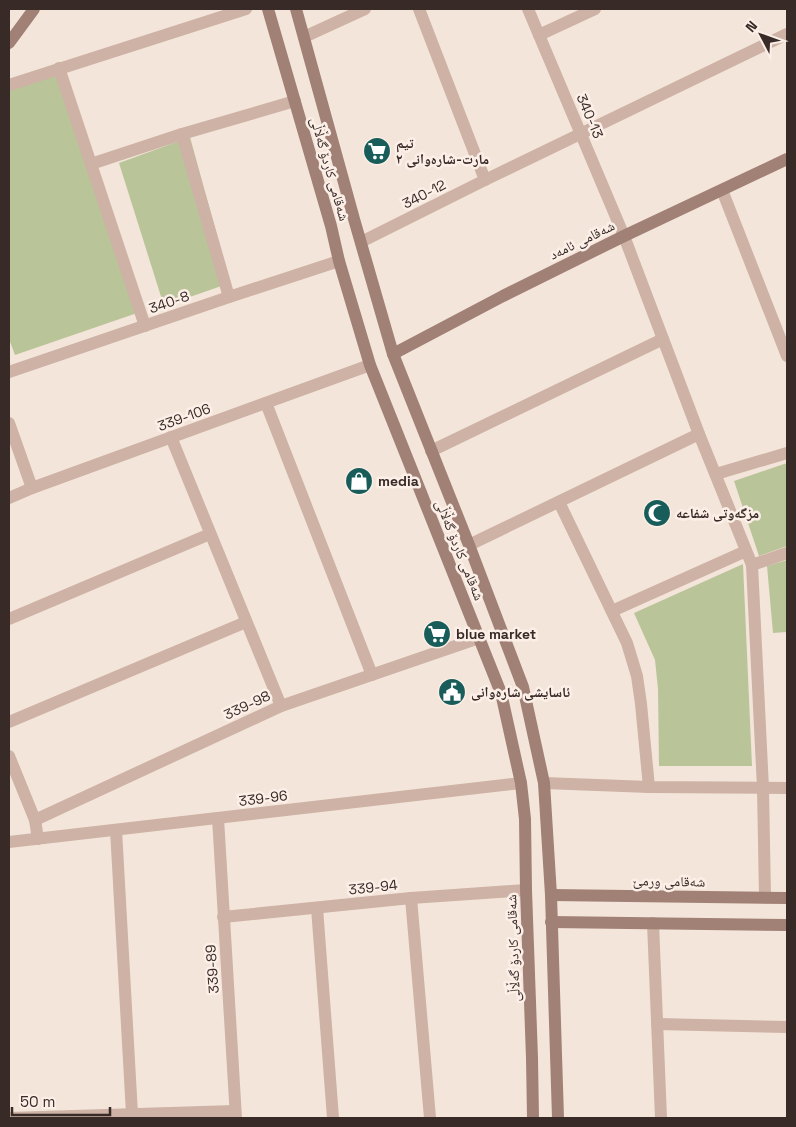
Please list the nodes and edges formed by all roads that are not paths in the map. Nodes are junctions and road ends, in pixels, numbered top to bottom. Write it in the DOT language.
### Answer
graph roads {
  1 [pos="34,9"];
  2 [pos="246,9"];
  3 [pos="268,9"];
  4 [pos="296,9"];
  5 [pos="365,9"];
  6 [pos="420,9"];
  7 [pos="528,9"];
  8 [pos="594,9"];
  9 [pos="539,34"];
  10 [pos="787,34"];
  11 [pos="304,37"];
  12 [pos="9,43"];
  13 [pos="59,68"];
  14 [pos="9,85"];
  15 [pos="295,101"];
  16 [pos="182,134"];
  17 [pos="581,134"];
  18 [pos="787,159"];
  19 [pos="91,164"];
  20 [pos="485,180"];
  21 [pos="722,190"];
  22 [pos="354,219"];
  23 [pos="331,226"];
  24 [pos="624,236"];
  25 [pos="361,242"];
  26 [pos="339,261"];
  27 [pos="229,297"];
  28 [pos="144,326"];
  29 [pos="663,339"];
  30 [pos="393,354"];
  31 [pos="787,356"];
  32 [pos="370,365"];
  33 [pos="9,372"];
  34 [pos="266,403"];
  35 [pos="9,423"];
  36 [pos="699,434"];
  37 [pos="171,437"];
  38 [pos="431,451"];
  39 [pos="787,453"];
  40 [pos="716,474"];
  41 [pos="32,488"];
  42 [pos="9,498"];
  43 [pos="559,502"];
  44 [pos="210,534"];
  45 [pos="469,545"];
  46 [pos="746,551"];
  47 [pos="787,553"];
  48 [pos="752,565"];
  49 [pos="612,611"];
  50 [pos="9,619"];
  51 [pos="246,622"];
  52 [pos="479,638"];
  53 [pos="372,675"];
  54 [pos="280,706"];
  55 [pos="9,722"];
  56 [pos="9,756"];
  57 [pos="521,782"];
  58 [pos="544,783"];
  59 [pos="649,787"];
  60 [pos="763,788"];
  61 [pos="787,788"];
  62 [pos="218,818"];
  63 [pos="36,820"];
  64 [pos="116,830"];
  65 [pos="38,839"];
  66 [pos="9,842"];
  67 [pos="526,890"];
  68 [pos="551,895"];
  69 [pos="765,897"];
  70 [pos="411,898"];
  71 [pos="787,898"];
  72 [pos="317,908"];
  73 [pos="224,916"];
  74 [pos="551,922"];
  75 [pos="653,923"];
  76 [pos="787,925"];
  77 [pos="657,1024"];
  78 [pos="787,1026"];
  79 [pos="555,1057"];
  80 [pos="532,1058"];
  81 [pos="132,1114"];
  82 [pos="236,1114"];
  83 [pos="9,1118"];
  84 [pos="333,1118"];
  85 [pos="430,1118"];
  86 [pos="533,1118"];
  87 [pos="558,1118"];
  88 [pos="661,1118"];
  1 -- 12 [label="street"];
  2 -- 13 [label="street"];
  3 -- 15 [label="street, شەقامی کاردۆ گەڵاڵی"];
  4 -- 11 [label="street, شەقامی کاردۆ گەڵاڵی"];
  5 -- 11 [label="street"];
  6 -- 20 [label="street"];
  7 -- 9 [label="street, 340-13"];
  8 -- 9 [label="street"];
  9 -- 17 [label="street, 340-13"];
  10 -- 17 [label="street, 340-12"];
  11 -- 22 [label="street, شەقامی کاردۆ گەڵاڵی"];
  13 -- 14 [label="street"];
  13 -- 19 [label="street"];
  15 -- 16 [label="street"];
  15 -- 23 [label="street, شەقامی کاردۆ گەڵاڵی"];
  16 -- 19 [label="street"];
  16 -- 27 [label="street"];
  17 -- 20 [label="street, 340-12"];
  17 -- 24 [label="street, 340-13"];
  18 -- 21 [label="street, شەقامی ئامەد"];
  19 -- 28 [label="street"];
  20 -- 25 [label="street, 340-12"];
  21 -- 24 [label="street, شەقامی ئامەد"];
  21 -- 31 [label="street"];
  22 -- 23 [label="street"];
  22 -- 25 [label="street, شەقامی کاردۆ گەڵاڵی"];
  23 -- 26 [label="street, شەقامی کاردۆ گەڵاڵی"];
  24 -- 29 [label="street, 340-13"];
  24 -- 30 [label="street, شەقامی ئامەد"];
  25 -- 30 [label="street, شەقامی کاردۆ گەڵاڵی"];
  26 -- 27 [label="street, 340-8"];
  26 -- 32 [label="street, شەقامی کاردۆ گەڵاڵی"];
  27 -- 28 [label="street, 340-8"];
  28 -- 33 [label="street, 340-8"];
  29 -- 36 [label="street, 340-13"];
  29 -- 38 [label="street"];
  30 -- 38 [label="street, شەقامی کاردۆ گەڵاڵی"];
  32 -- 34 [label="street, 339-106"];
  32 -- 52 [label="street, شەقامی کاردۆ گەڵاڵی"];
  34 -- 37 [label="street, 339-106"];
  34 -- 53 [label="street"];
  35 -- 41 [label="street"];
  36 -- 40 [label="street, 340-13"];
  36 -- 43 [label="street"];
  37 -- 41 [label="street, 339-106"];
  37 -- 44 [label="street"];
  38 -- 45 [label="street, شەقامی کاردۆ گەڵاڵی"];
  39 -- 40 [label="street"];
  40 -- 46 [label="street, 340-13"];
  41 -- 42 [label="street, 339-106"];
  43 -- 45 [label="street"];
  43 -- 49 [label="street"];
  44 -- 50 [label="street"];
  44 -- 51 [label="street"];
  45 -- 58 [label="street, شەقامی کاردۆ گەڵاڵی"];
  46 -- 48 [label="street, 340-13"];
  46 -- 49 [label="street"];
  47 -- 48 [label="street"];
  48 -- 60 [label="street"];
  49 -- 59 [label="street"];
  51 -- 54 [label="street"];
  51 -- 55 [label="street"];
  52 -- 53 [label="street, 339-98"];
  52 -- 57 [label="street, شەقامی کاردۆ گەڵاڵی"];
  53 -- 54 [label="street, 339-98"];
  54 -- 63 [label="street, 339-98"];
  56 -- 63 [label="street"];
  57 -- 62 [label="street, 339-96"];
  57 -- 67 [label="street, شەقامی کاردۆ گەڵاڵی"];
  58 -- 59 [label="street"];
  58 -- 68 [label="street, شەقامی کاردۆ گەڵاڵی"];
  59 -- 60 [label="street"];
  60 -- 61 [label="street"];
  60 -- 69 [label="street"];
  62 -- 64 [label="street, 339-96"];
  62 -- 73 [label="street, 339-89"];
  63 -- 65 [label="street"];
  64 -- 65 [label="street, 339-96"];
  64 -- 81 [label="street"];
  65 -- 66 [label="street, 339-96"];
  67 -- 70 [label="street, 339-94"];
  67 -- 80 [label="street, شەقامی کاردۆ گەڵاڵی"];
  68 -- 69 [label="street, شەقامی ورمێ"];
  68 -- 74 [label="street, شەقامی کاردۆ گەڵاڵی"];
  69 -- 71 [label="street, شەقامی ورمێ"];
  70 -- 72 [label="street, 339-94"];
  70 -- 85 [label="street"];
  72 -- 73 [label="street, 339-94"];
  72 -- 84 [label="street"];
  73 -- 82 [label="street, 339-89"];
  74 -- 75 [label="street"];
  74 -- 79 [label="street, شەقامی کاردۆ گەڵاڵی"];
  75 -- 76 [label="street"];
  75 -- 77 [label="street"];
  77 -- 78 [label="street"];
  77 -- 88 [label="street"];
  79 -- 80 [label="street"];
  79 -- 87 [label="street, شەقامی کاردۆ گەڵاڵی"];
  80 -- 86 [label="street, شەقامی کاردۆ گەڵاڵی"];
  81 -- 82 [label="street"];
  81 -- 83 [label="street"];
}
